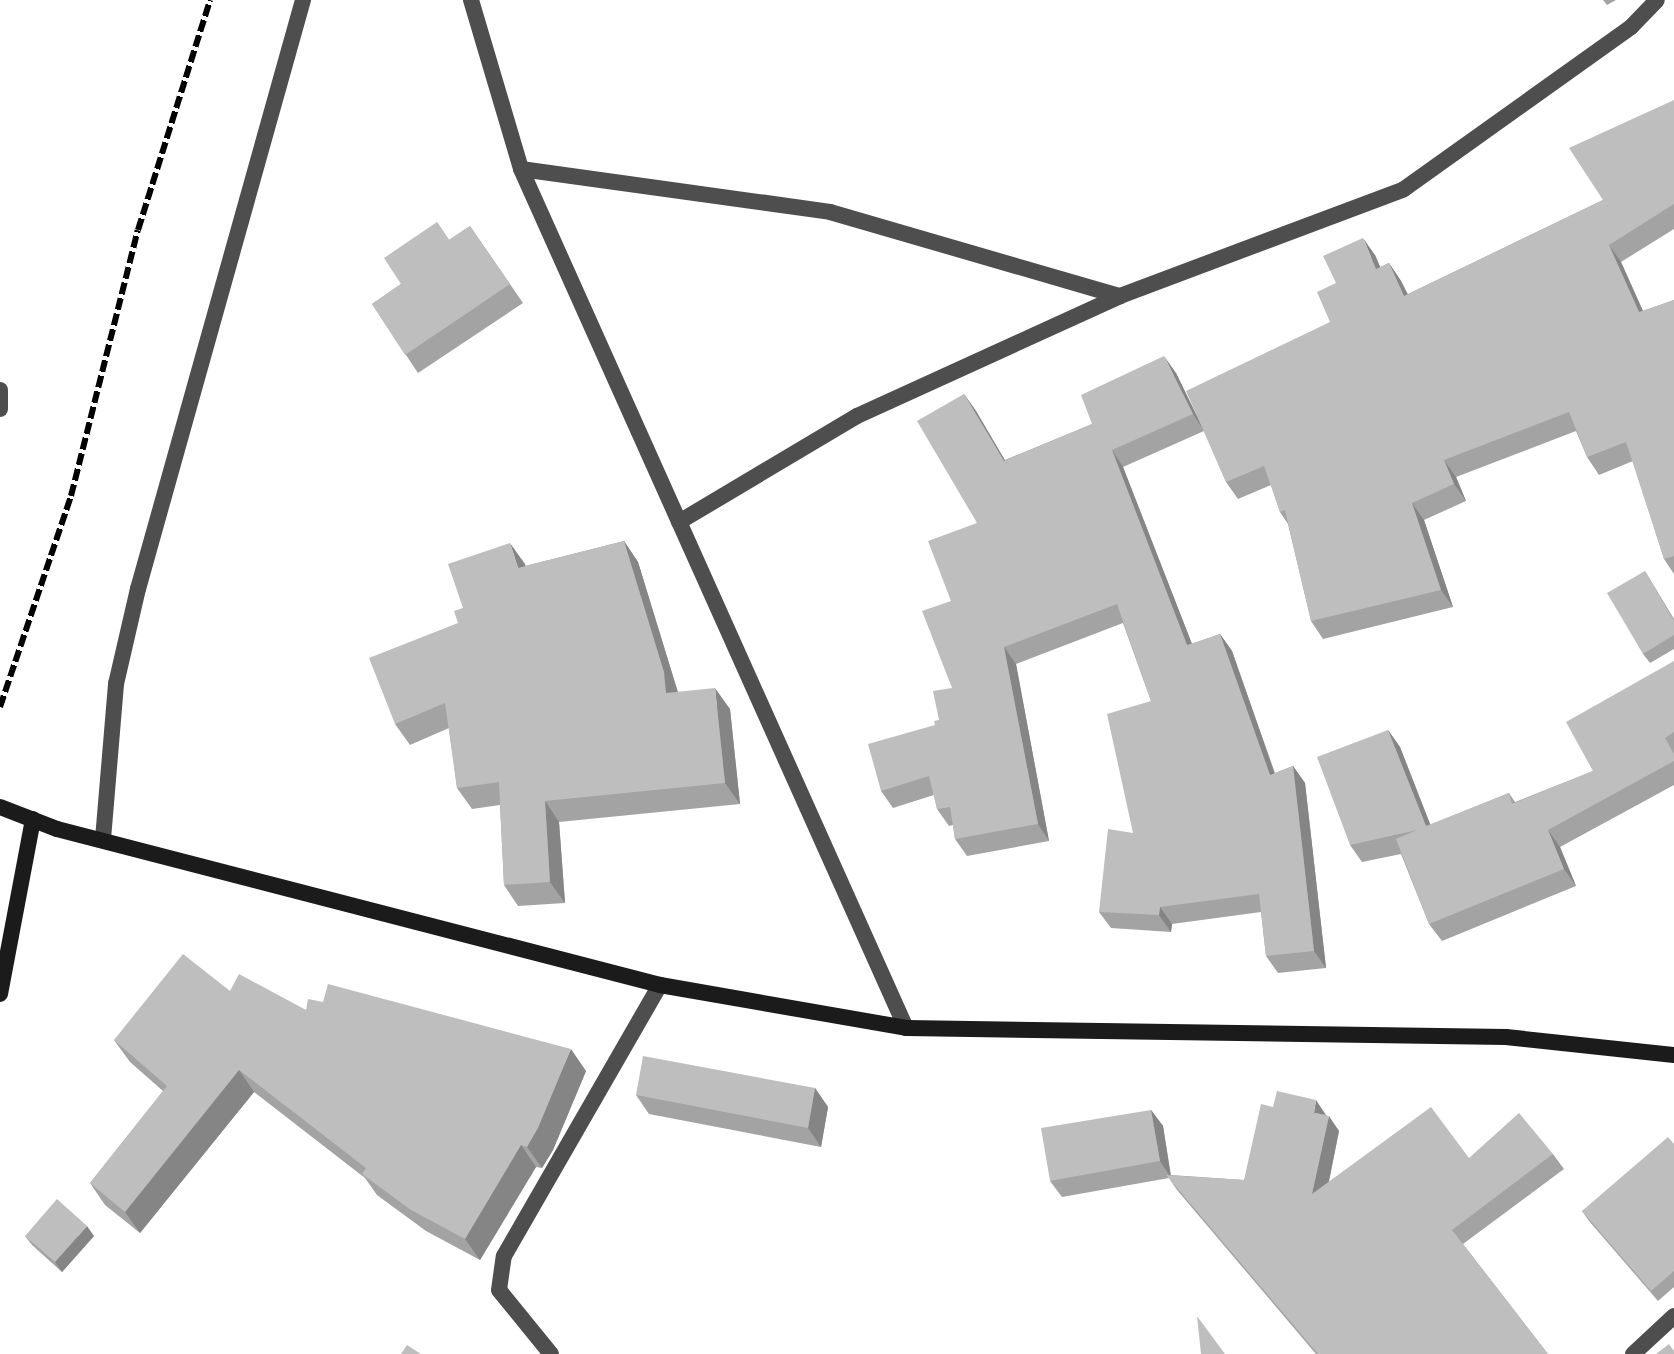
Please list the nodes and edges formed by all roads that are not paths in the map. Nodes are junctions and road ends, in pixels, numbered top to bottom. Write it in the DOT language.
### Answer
graph roads {
  1 [pos="303,0"];
  2 [pos="471,0"];
  3 [pos="1657,0"];
  4 [pos="521,169"];
  5 [pos="1120,296"];
  6 [pos="0,390"];
  7 [pos="0,409"];
  8 [pos="679,522"];
  9 [pos="0,807"];
  10 [pos="33,819"];
  11 [pos="103,839"];
  12 [pos="660,985"];
  13 [pos="0,994"];
  14 [pos="906,1028"];
  15 [pos="1674,1055"];
  16 [pos="1674,1316"];
  17 [pos="551,1354"];
  18 [pos="1633,1354"];
  1 -- 11 [label="street"];
  2 -- 4 [label="street"];
  3 -- 5 [label="street"];
  4 -- 5 [label="street"];
  4 -- 8 [label="street"];
  5 -- 8 [label="street"];
  6 -- 7 [label="street"];
  8 -- 14 [label="street"];
  9 -- 10 [label="main road"];
  10 -- 11 [label="main road"];
  10 -- 13 [label="main road"];
  11 -- 12 [label="main road"];
  12 -- 14 [label="main road"];
  12 -- 17 [label="street"];
  14 -- 15 [label="main road"];
  16 -- 18 [label="street"];
}
